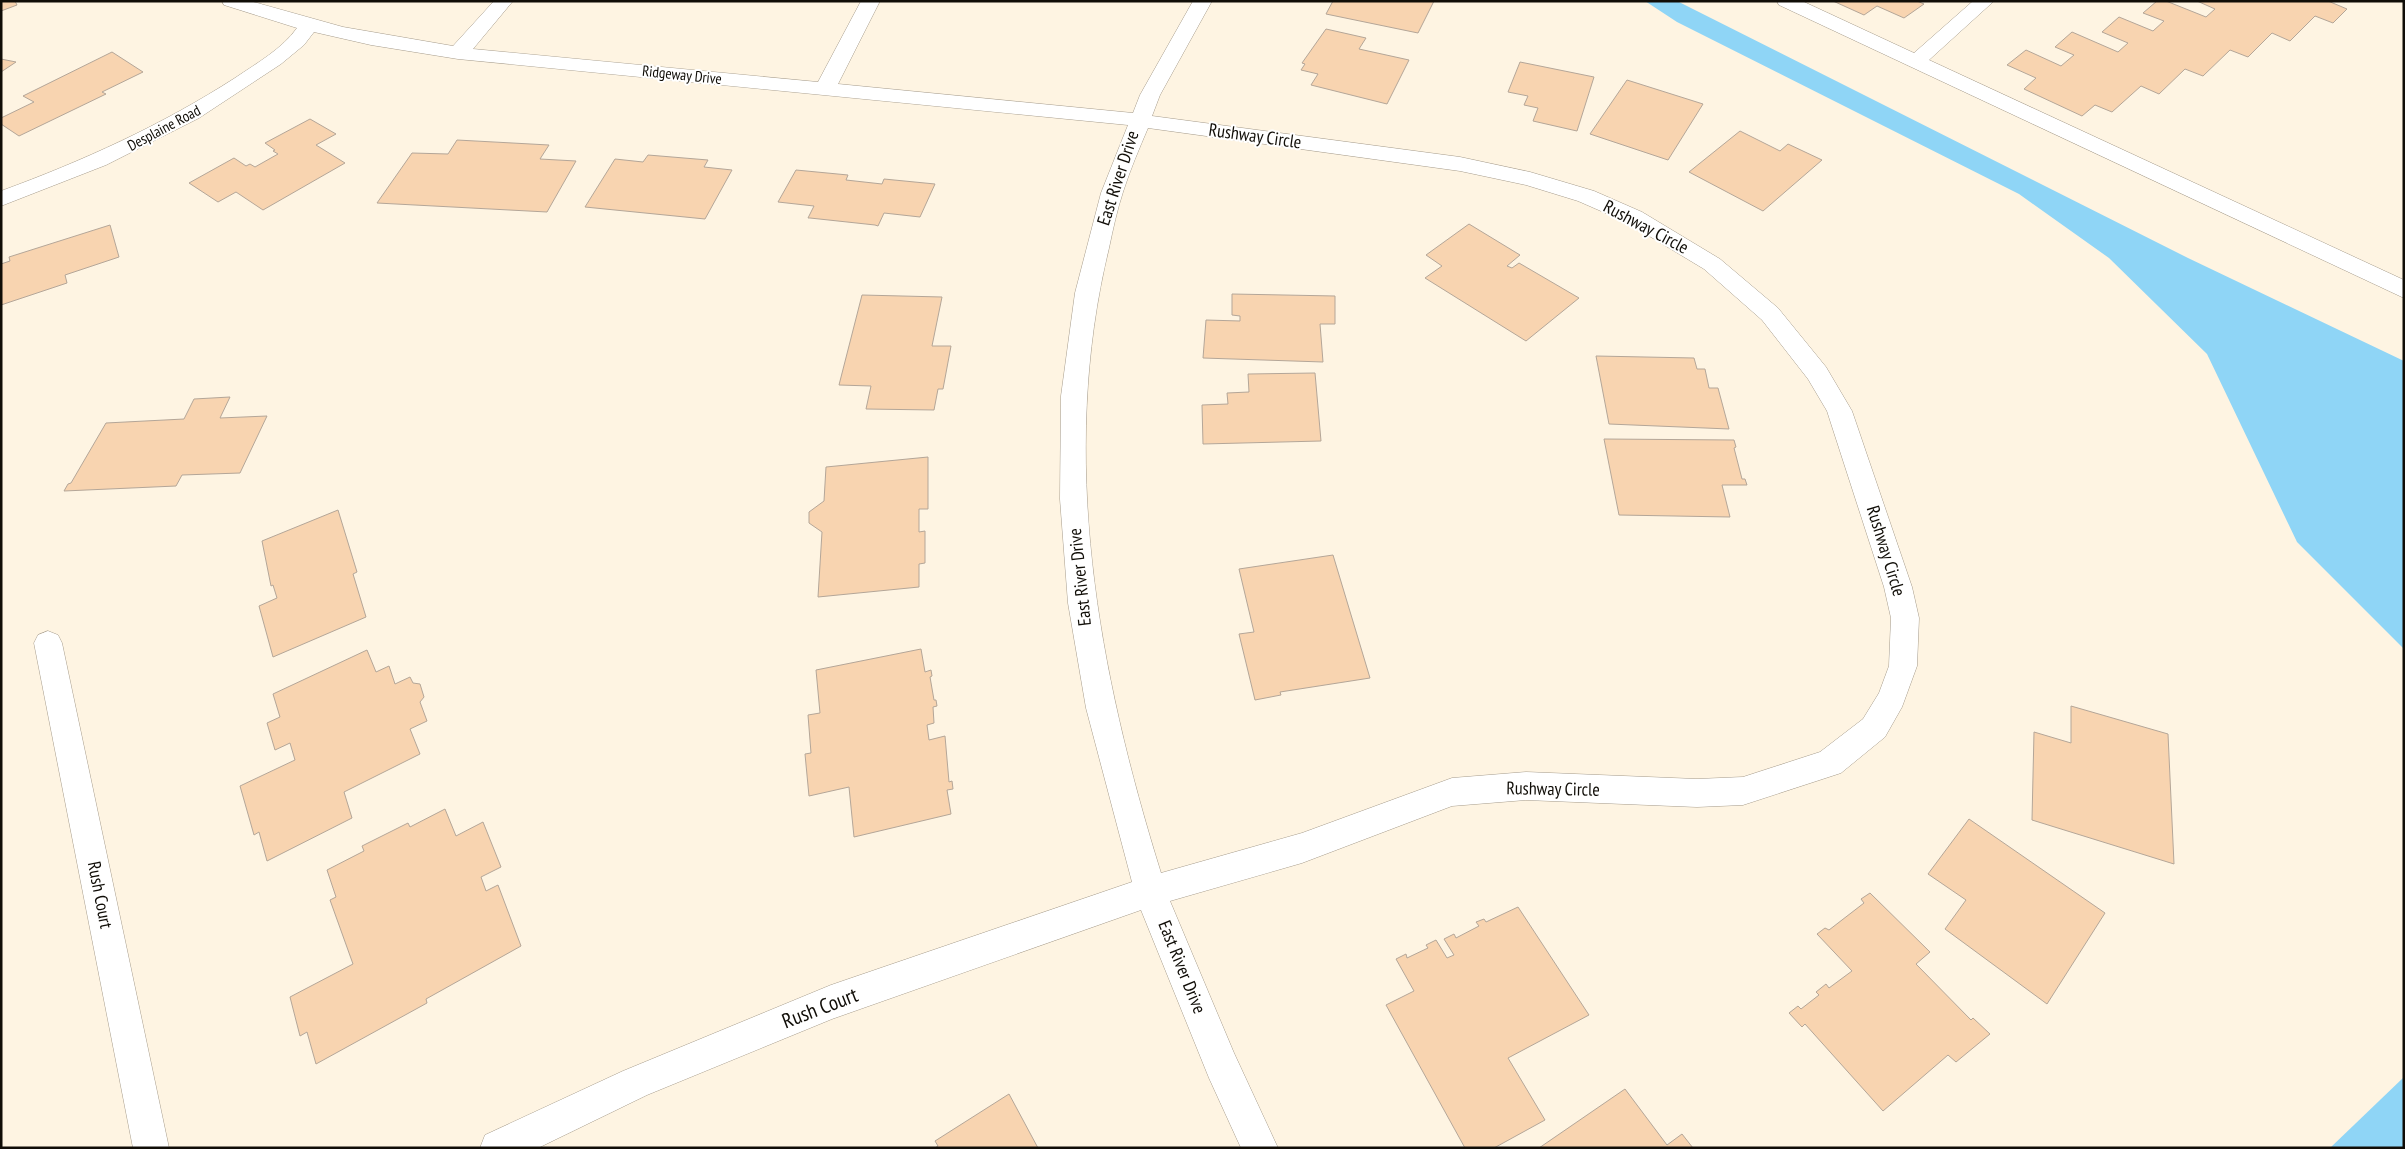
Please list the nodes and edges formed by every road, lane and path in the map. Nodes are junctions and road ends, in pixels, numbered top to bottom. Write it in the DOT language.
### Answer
graph roads {
  1 [pos="231,1"];
  2 [pos="504,1"];
  3 [pos="871,1"];
  4 [pos="1203,1"];
  5 [pos="1786,1"];
  6 [pos="1985,1"];
  7 [pos="308,26"];
  8 [pos="458,53"];
  9 [pos="1916,62"];
  10 [pos="825,89"];
  11 [pos="1138,120"];
  12 [pos="1,199"];
  13 [pos="2404,290"];
  14 [pos="48,643"];
  15 [pos="1151,891"];
  16 [pos="151,1148"];
  17 [pos="498,1148"];
  18 [pos="1260,1148"];
  1 -- 7 [label="street, Ridgeway Drive"];
  2 -- 8 [label="street"];
  3 -- 10 [label="street"];
  4 -- 11 [label="street, East River Drive"];
  5 -- 9 [label="street"];
  6 -- 9 [label="street"];
  7 -- 8 [label="street, Ridgeway Drive"];
  7 -- 12 [label="street, Desplaine Road"];
  8 -- 10 [label="street, Ridgeway Drive"];
  9 -- 13 [label="street"];
  10 -- 11 [label="street, Ridgeway Drive"];
  11 -- 15 [label="street, East River Drive"];
  11 -- 15 [label="street, Rushway Circle"];
  14 -- 16 [label="street, Rush Court"];
  15 -- 17 [label="street, Rush Court"];
  15 -- 18 [label="street, East River Drive"];
}
